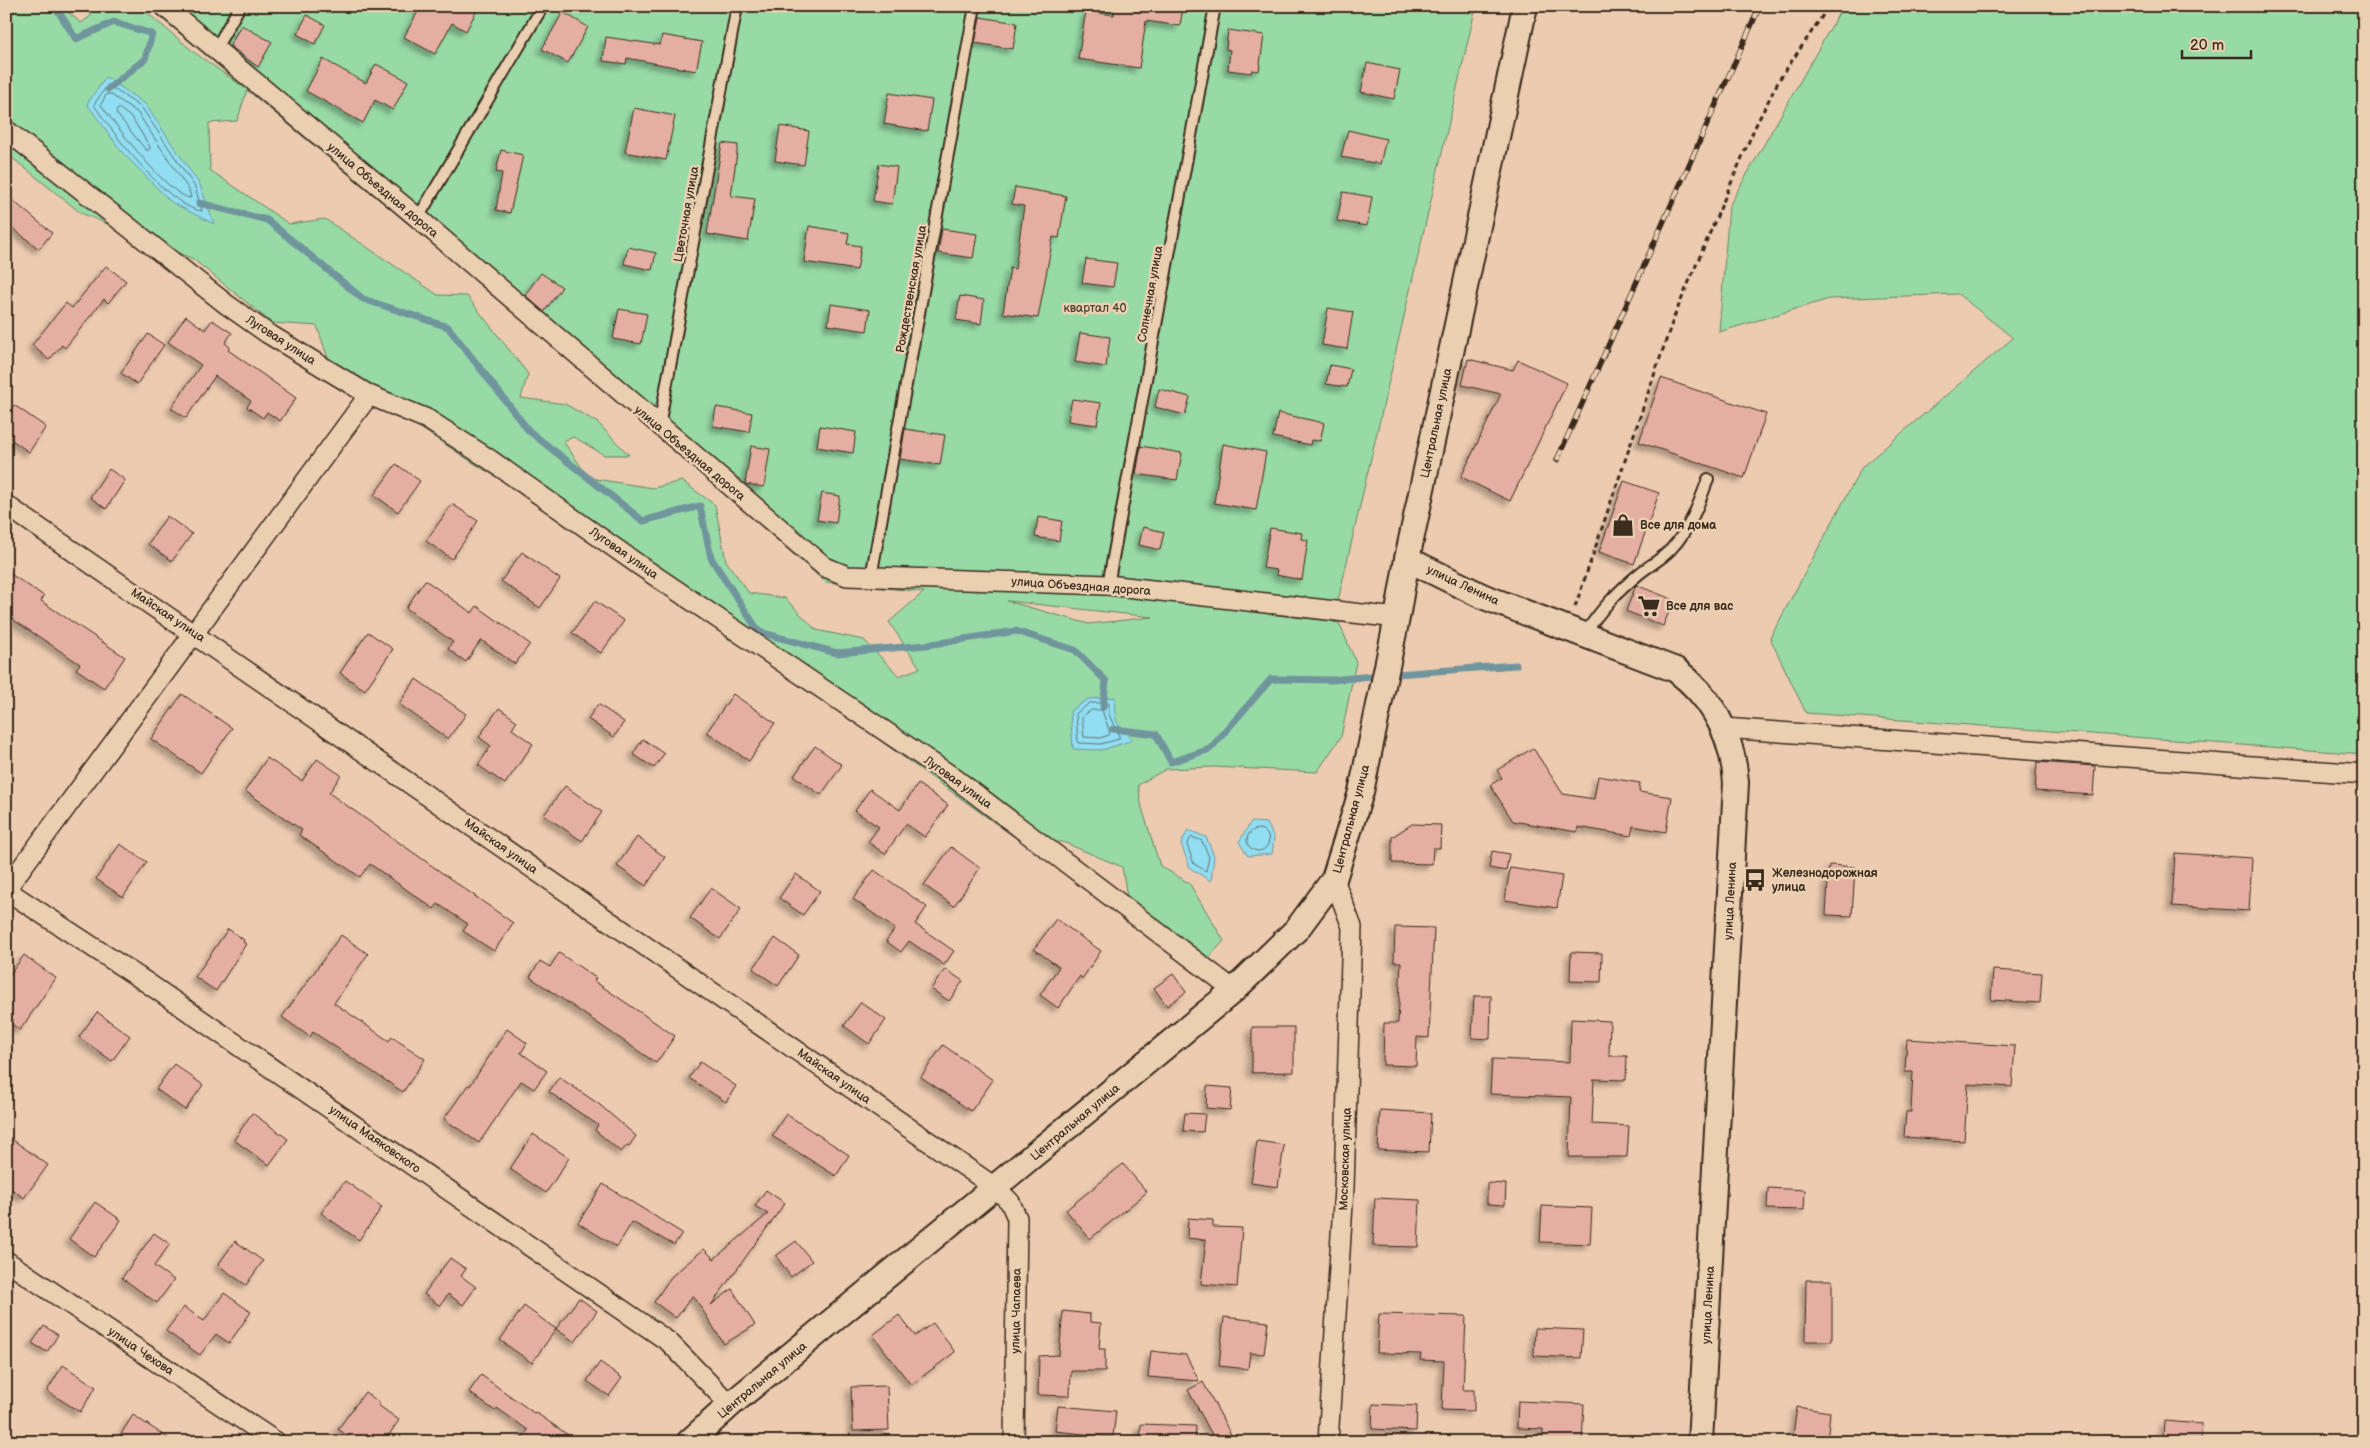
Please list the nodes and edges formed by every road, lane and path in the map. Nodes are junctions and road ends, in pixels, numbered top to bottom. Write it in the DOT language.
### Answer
graph roads {
  1 [pos="164,6"];
  2 [pos="240,6"];
  3 [pos="542,6"];
  4 [pos="737,6"];
  5 [pos="975,6"];
  6 [pos="1215,6"];
  7 [pos="1525,6"];
  8 [pos="1829,6"];
  9 [pos="214,50"];
  10 [pos="6,130"];
  11 [pos="418,218"];
  12 [pos="369,395"];
  13 [pos="659,427"];
  14 [pos="1708,478"];
  15 [pos="6,505"];
  16 [pos="1407,559"];
  17 [pos="872,577"];
  18 [pos="1108,585"];
  19 [pos="1397,618"];
  20 [pos="194,632"];
  21 [pos="1576,632"];
  22 [pos="1724,728"];
  23 [pos="2364,774"];
  24 [pos="1334,880"];
  25 [pos="6,889"];
  26 [pos="1234,990"];
  27 [pos="996,1188"];
  28 [pos="6,1261"];
  29 [pos="730,1405"];
  30 [pos="699,1438"];
  31 [pos="276,1442"];
  32 [pos="1014,1442"];
  33 [pos="1328,1442"];
  34 [pos="1700,1442"];
  1 -- 9 [label="street, улица Объездная дорога"];
  2 -- 9 [label="lane"];
  3 -- 11 [label="lane"];
  4 -- 13 [label="lane, Цветочная улица"];
  5 -- 17 [label="lane, Рождественская улица"];
  6 -- 18 [label="lane, Солнечная улица"];
  7 -- 16 [label="street, Центральная улица"];
  8 -- 21 [label="path"];
  9 -- 11 [label="street, улица Объездная дорога"];
  10 -- 12 [label="street, Луговая улица"];
  11 -- 13 [label="street, улица Объездная дорога"];
  12 -- 20 [label="street"];
  12 -- 26 [label="street, Луговая улица"];
  13 -- 17 [label="street, улица Объездная дорога"];
  14 -- 21 [label="lane"];
  15 -- 20 [label="street, Майская улица"];
  16 -- 19 [label="street, Центральная улица"];
  16 -- 21 [label="street, улица Ленина"];
  17 -- 18 [label="street, улица Объездная дорога"];
  18 -- 19 [label="street, улица Объездная дорога"];
  19 -- 24 [label="street, Центральная улица"];
  20 -- 25 [label="street"];
  20 -- 27 [label="street, Майская улица"];
  21 -- 22 [label="street, улица Ленина"];
  22 -- 23 [label="street"];
  22 -- 34 [label="street, улица Ленина"];
  24 -- 26 [label="street, Центральная улица"];
  24 -- 33 [label="street, Московская улица"];
  25 -- 29 [label="street, улица Маяковского"];
  26 -- 27 [label="street, Центральная улица"];
  27 -- 29 [label="street, Центральная улица"];
  27 -- 32 [label="street, улица Чапаева"];
  28 -- 31 [label="street, улица Чехова"];
  29 -- 30 [label="street, Центральная улица"];
}
